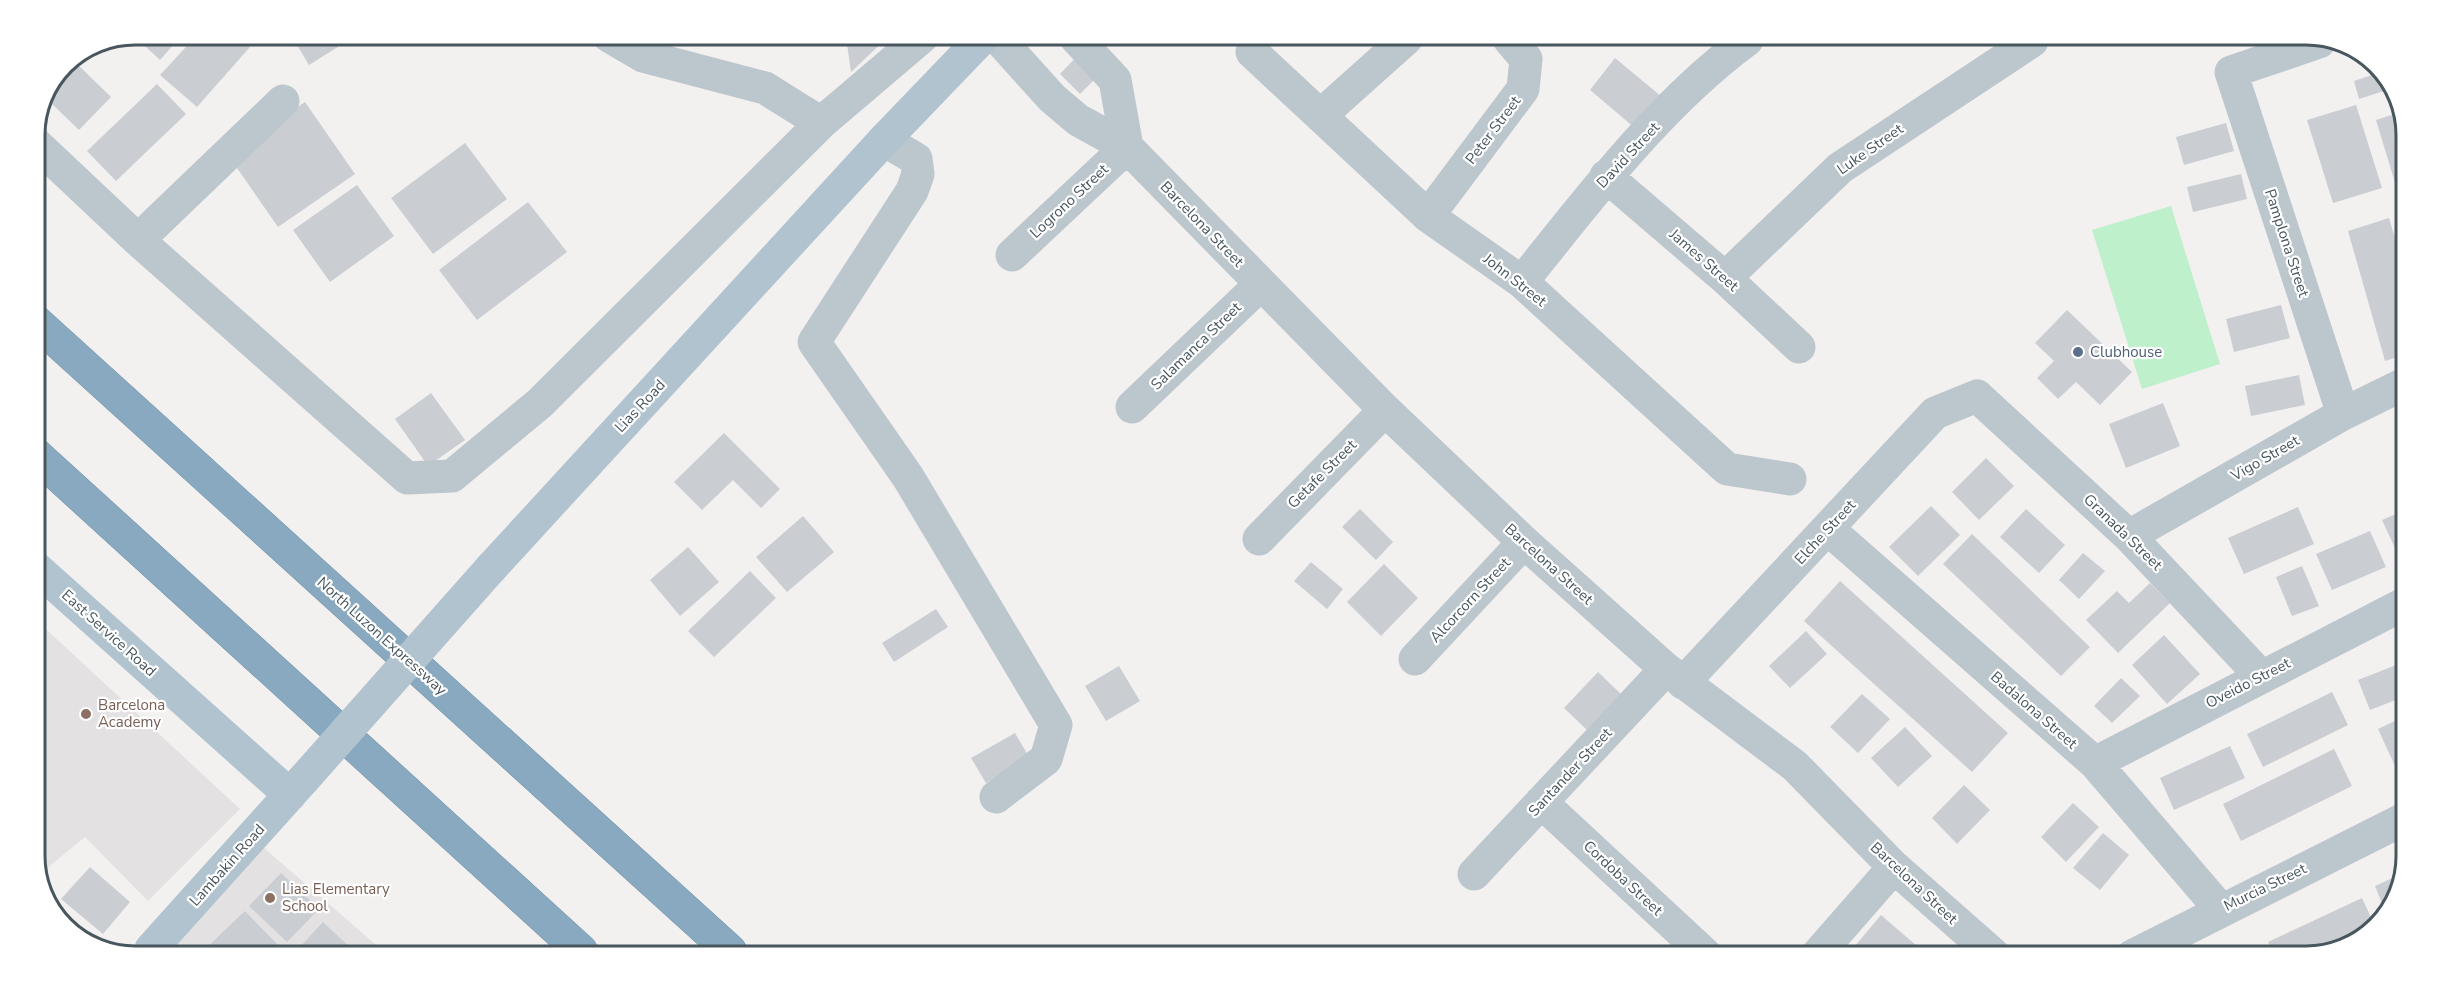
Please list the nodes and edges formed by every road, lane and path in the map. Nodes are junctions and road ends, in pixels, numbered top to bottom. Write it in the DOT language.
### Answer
graph roads {
  1 [pos="624,45"];
  2 [pos="913,45"];
  3 [pos="975,45"];
  4 [pos="1003,45"];
  5 [pos="1082,45"];
  6 [pos="1399,45"];
  7 [pos="1514,45"];
  8 [pos="1740,45"];
  9 [pos="2026,45"];
  10 [pos="2309,45"];
  11 [pos="1252,52"];
  12 [pos="283,101"];
  13 [pos="1321,115"];
  14 [pos="821,123"];
  15 [pos="884,140"];
  16 [pos="1127,147"];
  17 [pos="45,152"];
  18 [pos="1606,176"];
  19 [pos="1428,216"];
  20 [pos="138,240"];
  21 [pos="1012,255"];
  22 [pos="1725,278"];
  23 [pos="1522,282"];
  24 [pos="1260,285"];
  25 [pos="45,330"];
  26 [pos="1799,347"];
  27 [pos="2396,388"];
  28 [pos="1977,396"];
  29 [pos="1132,408"];
  30 [pos="1385,410"];
  31 [pos="2343,414"];
  32 [pos="45,463"];
  33 [pos="1790,479"];
  34 [pos="1828,530"];
  35 [pos="2129,536"];
  36 [pos="1259,539"];
  37 [pos="1524,542"];
  38 [pos="45,575"];
  39 [pos="2396,608"];
  40 [pos="1415,659"];
  41 [pos="1675,676"];
  42 [pos="2261,676"];
  43 [pos="2095,763"];
  44 [pos="296,788"];
  45 [pos="996,797"];
  46 [pos="1541,802"];
  47 [pos="2396,823"];
  48 [pos="1894,867"];
  49 [pos="1474,874"];
  50 [pos="2221,909"];
  51 [pos="154,946"];
  52 [pos="576,946"];
  53 [pos="724,946"];
  54 [pos="1696,946"];
  55 [pos="1825,946"];
  56 [pos="1983,946"];
  57 [pos="2151,946"];
  1 -- 14 [label="street"];
  2 -- 14 [label="street"];
  3 -- 15 [label="main road, Lias Road"];
  4 -- 16 [label="street, Barcelona Street"];
  5 -- 16 [label="street"];
  6 -- 13 [label="street"];
  7 -- 19 [label="street, Peter Street"];
  8 -- 18 [label="street, David Street"];
  9 -- 22 [label="street, Luke Street"];
  10 -- 31 [label="street, Pamplona Street"];
  11 -- 13 [label="street, John Street"];
  12 -- 20 [label="street"];
  13 -- 19 [label="street, John Street"];
  14 -- 20 [label="street"];
  15 -- 44 [label="main road, Lias Road, bridge"];
  15 -- 45 [label="street"];
  16 -- 21 [label="street, Logrono Street"];
  16 -- 24 [label="street, Barcelona Street"];
  17 -- 20 [label="street"];
  18 -- 22 [label="street, James Street"];
  18 -- 23 [label="street, David Street"];
  19 -- 23 [label="street, John Street"];
  22 -- 26 [label="street, James Street"];
  23 -- 33 [label="street, John Street"];
  24 -- 29 [label="street, Salamanca Street"];
  24 -- 30 [label="street, Barcelona Street"];
  25 -- 53 [label="highway, North Luzon Expressway"];
  27 -- 31 [label="street, Vigo Street"];
  28 -- 34 [label="street, Elche Street"];
  28 -- 35 [label="street, Granada Street"];
  30 -- 36 [label="street, Getafe Street"];
  30 -- 37 [label="street, Barcelona Street"];
  31 -- 35 [label="street, Vigo Street"];
  32 -- 52 [label="highway"];
  34 -- 41 [label="street, Elche Street"];
  34 -- 43 [label="street, Badalona Street"];
  35 -- 42 [label="street, Granada Street"];
  37 -- 40 [label="street, Alcorcorn Street"];
  37 -- 41 [label="street, Barcelona Street"];
  38 -- 44 [label="main road, East Service Road"];
  39 -- 42 [label="street, Oveido Street"];
  41 -- 46 [label="street, Santander Street"];
  41 -- 48 [label="street, Barcelona Street"];
  42 -- 43 [label="street, Oveido Street"];
  43 -- 50 [label="street, Badalona Street"];
  44 -- 51 [label="main road, Lambakin Road"];
  46 -- 49 [label="street, Santander Street"];
  46 -- 54 [label="street, Cordoba Street"];
  47 -- 50 [label="street, Murcia Street"];
  48 -- 55 [label="street"];
  48 -- 56 [label="street, Barcelona Street"];
  50 -- 57 [label="street, Murcia Street"];
}
